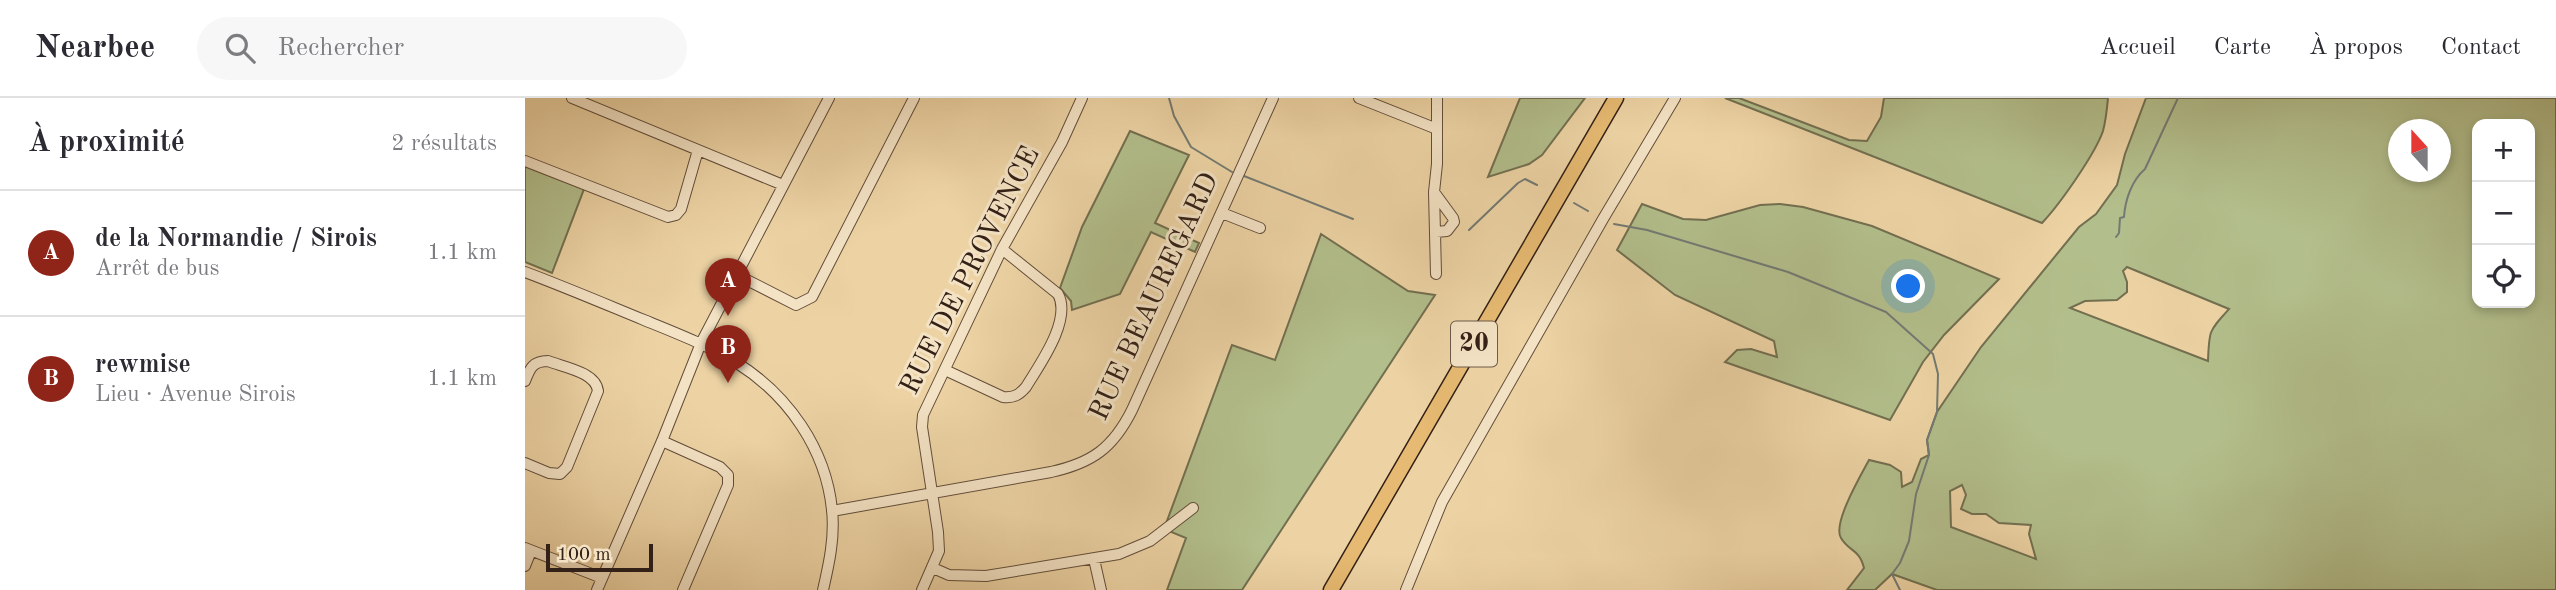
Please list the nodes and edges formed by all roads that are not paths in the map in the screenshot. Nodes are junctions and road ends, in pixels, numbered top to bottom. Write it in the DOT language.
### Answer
graph roads {
  1 [pos="572,98"];
  2 [pos="829,98"];
  3 [pos="914,98"];
  4 [pos="1082,98"];
  5 [pos="1273,98"];
  6 [pos="1359,98"];
  7 [pos="1437,98"];
  8 [pos="1616,98"];
  9 [pos="1675,98"];
  10 [pos="1437,129"];
  11 [pos="698,150"];
  12 [pos="525,161"];
  13 [pos="783,185"];
  14 [pos="1434,192"];
  15 [pos="1221,213"];
  16 [pos="1260,228"];
  17 [pos="1436,232"];
  18 [pos="1002,249"];
  19 [pos="525,272"];
  20 [pos="1436,274"];
  21 [pos="737,275"];
  22 [pos="701,343"];
  23 [pos="945,370"];
  24 [pos="525,381"];
  25 [pos="662,441"];
  26 [pos="525,463"];
  27 [pos="931,493"];
  28 [pos="1193,508"];
  29 [pos="832,511"];
  30 [pos="528,550"];
  31 [pos="1094,559"];
  32 [pos="525,566"];
  33 [pos="933,568"];
  34 [pos="602,578"];
  35 [pos="597,590"];
  36 [pos="683,590"];
  37 [pos="823,590"];
  38 [pos="922,590"];
  39 [pos="1101,590"];
  40 [pos="1331,590"];
  41 [pos="1406,590"];
  1 -- 11 [label="street"];
  2 -- 13 [label="street"];
  3 -- 21 [label="street"];
  4 -- 18 [label="street, RUE DE PROVENCE"];
  5 -- 15 [label="street, RUE BEAUREGARD"];
  6 -- 10 [label="street"];
  7 -- 10 [label="street"];
  8 -- 40 [label="highway, 20"];
  9 -- 41 [label="street"];
  10 -- 14 [label="street"];
  11 -- 12 [label="street"];
  11 -- 13 [label="street"];
  13 -- 21 [label="street"];
  14 -- 17 [label="street"];
  14 -- 17 [label="street"];
  15 -- 16 [label="street"];
  15 -- 27 [label="street, RUE BEAUREGARD"];
  17 -- 20 [label="street"];
  18 -- 23 [label="street, RUE DE PROVENCE"];
  18 -- 23 [label="street"];
  19 -- 22 [label="street"];
  21 -- 22 [label="street"];
  22 -- 25 [label="street"];
  22 -- 29 [label="street"];
  23 -- 27 [label="street, RUE DE PROVENCE"];
  24 -- 26 [label="street"];
  25 -- 34 [label="street"];
  25 -- 36 [label="street"];
  27 -- 29 [label="street, RUE BEAUREGARD"];
  27 -- 33 [label="street, RUE DE PROVENCE"];
  28 -- 31 [label="street"];
  29 -- 37 [label="street"];
  30 -- 32 [label="street"];
  30 -- 34 [label="street"];
  31 -- 33 [label="street"];
  31 -- 39 [label="street"];
  33 -- 38 [label="street, RUE DE PROVENCE"];
  34 -- 35 [label="street"];
}
